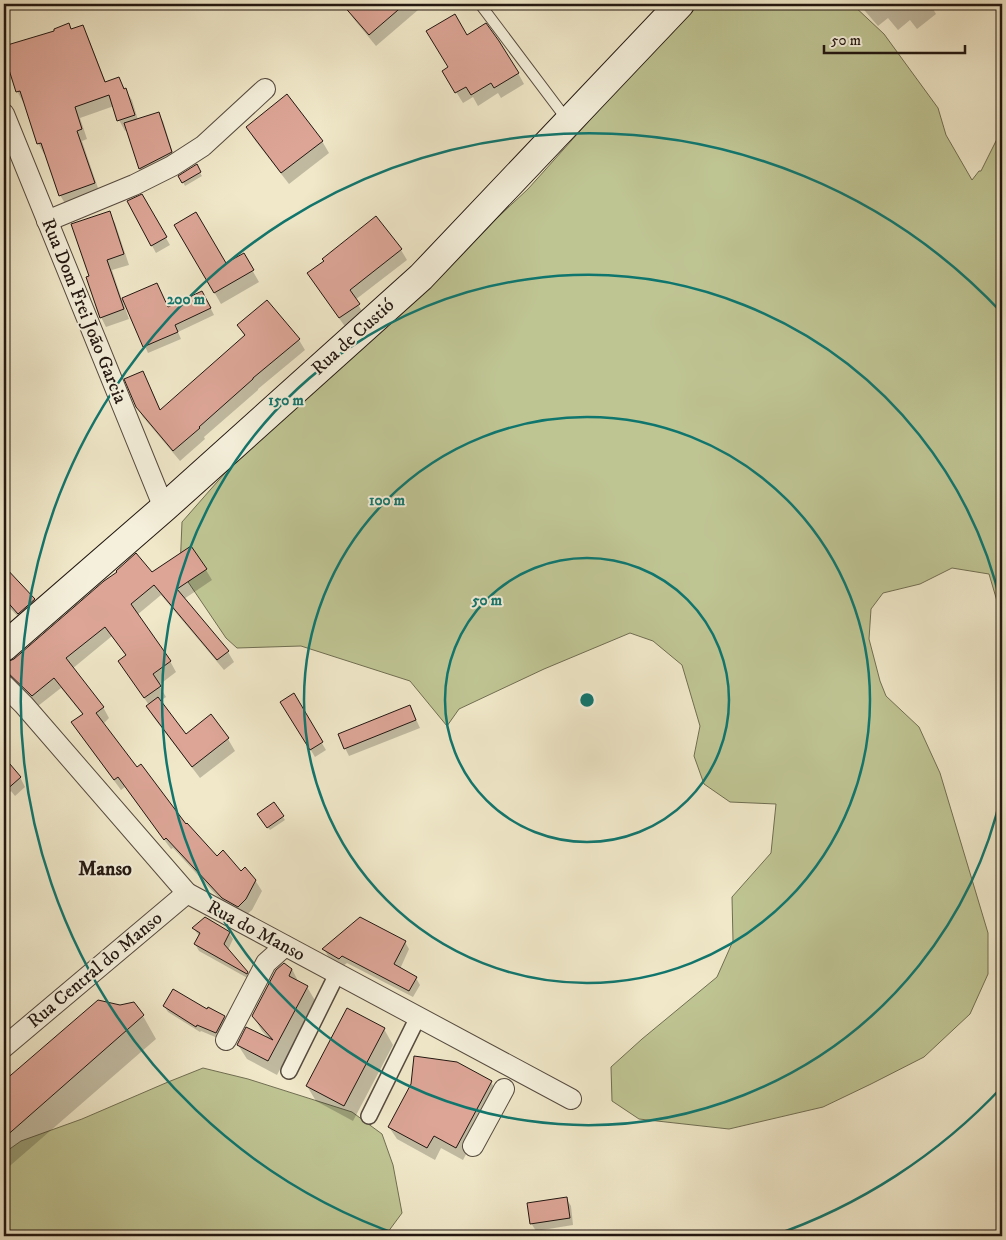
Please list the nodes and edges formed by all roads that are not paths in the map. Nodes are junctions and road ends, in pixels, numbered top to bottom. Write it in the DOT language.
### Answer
graph roads {
  1 [pos="480,4"];
  2 [pos="680,4"];
  3 [pos="266,89"];
  4 [pos="4,114"];
  5 [pos="568,122"];
  6 [pos="47,221"];
  7 [pos="164,508"];
  8 [pos="4,647"];
  9 [pos="4,685"];
  10 [pos="187,893"];
  11 [pos="285,946"];
  12 [pos="337,974"];
  13 [pos="418,1018"];
  14 [pos="226,1040"];
  15 [pos="4,1047"];
  16 [pos="289,1071"];
  17 [pos="509,1077"];
  18 [pos="571,1099"];
  19 [pos="369,1116"];
  20 [pos="473,1146"];
  1 -- 5 [label="lane"];
  2 -- 5 [label="main road, Rua de Custió"];
  3 -- 6 [label="street"];
  4 -- 6 [label="street, Rua Dom Frei João Garcia"];
  5 -- 7 [label="main road, Rua de Custió"];
  6 -- 7 [label="street, Rua Dom Frei João Garcia"];
  7 -- 8 [label="main road, Rua de Custió"];
  9 -- 10 [label="street, Rua do Manso"];
  10 -- 11 [label="street, Rua do Manso"];
  10 -- 15 [label="street, Rua Central do Manso"];
  11 -- 12 [label="street, Rua do Manso"];
  11 -- 14 [label="street"];
  12 -- 13 [label="street, Rua do Manso"];
  12 -- 16 [label="street"];
  13 -- 17 [label="street, Rua do Manso"];
  13 -- 19 [label="street"];
  17 -- 18 [label="street, Rua do Manso"];
  17 -- 20 [label="street"];
}
